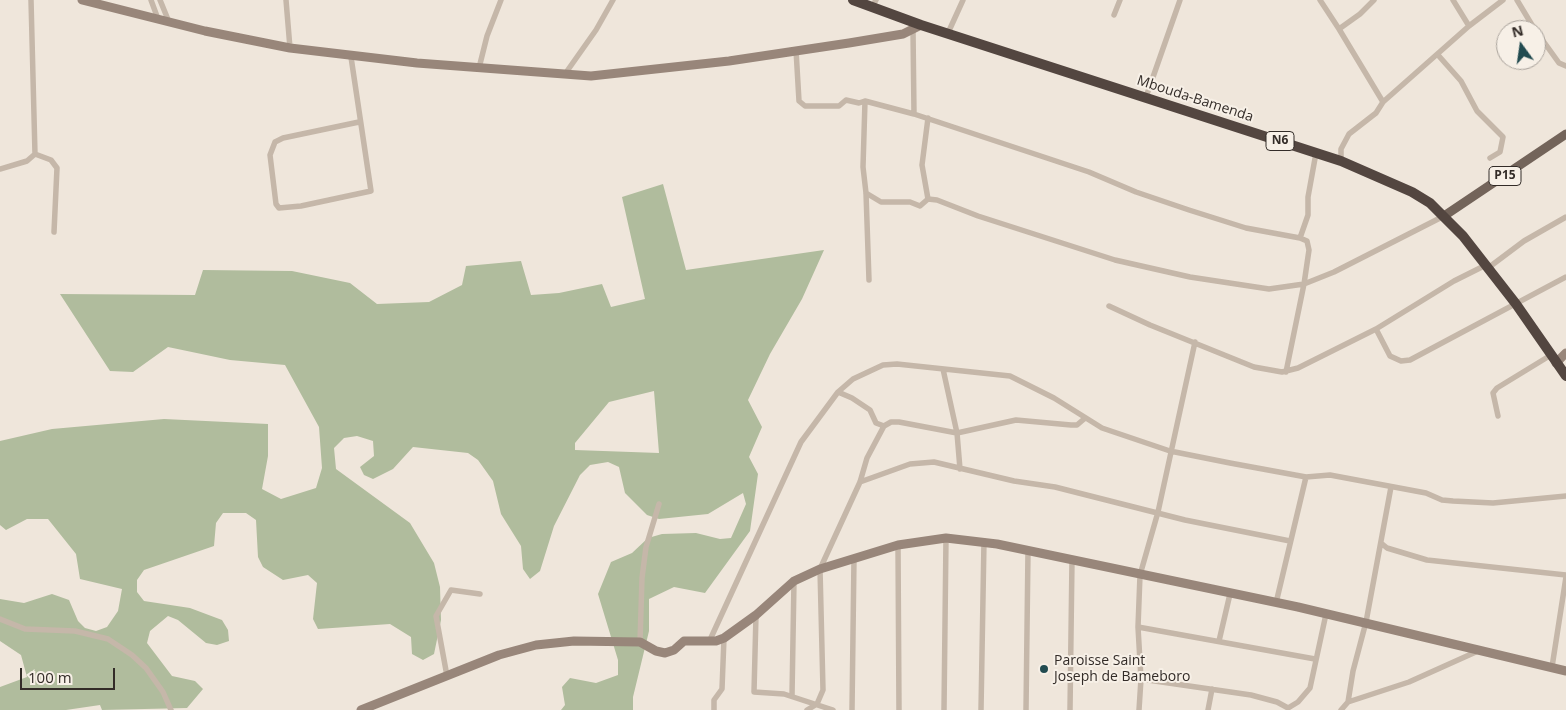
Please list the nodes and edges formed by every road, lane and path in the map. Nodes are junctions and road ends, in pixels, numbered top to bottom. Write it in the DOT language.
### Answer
graph roads {
  1 [pos="31,0"];
  2 [pos="82,0"];
  3 [pos="151,0"];
  4 [pos="160,0"];
  5 [pos="286,0"];
  6 [pos="500,0"];
  7 [pos="613,0"];
  8 [pos="853,0"];
  9 [pos="963,0"];
  10 [pos="1120,0"];
  11 [pos="1180,0"];
  12 [pos="1320,0"];
  13 [pos="1374,0"];
  14 [pos="1453,0"];
  15 [pos="1503,0"];
  16 [pos="1516,0"];
  17 [pos="874,4"];
  18 [pos="1114,14"];
  19 [pos="158,19"];
  20 [pos="1529,20"];
  21 [pos="169,22"];
  22 [pos="1469,26"];
  23 [pos="917,27"];
  24 [pos="1339,29"];
  25 [pos="948,33"];
  26 [pos="1546,45"];
  27 [pos="290,48"];
  28 [pos="796,50"];
  29 [pos="1438,55"];
  30 [pos="350,57"];
  31 [pos="1566,66"];
  32 [pos="479,68"];
  33 [pos="564,74"];
  34 [pos="1146,97"];
  35 [pos="864,101"];
  36 [pos="1383,102"];
  37 [pos="914,114"];
  38 [pos="928,118"];
  39 [pos="359,122"];
  40 [pos="1566,134"];
  41 [pos="1316,153"];
  42 [pos="35,154"];
  43 [pos="1490,158"];
  44 [pos="1342,161"];
  45 [pos="0,169"];
  46 [pos="866,194"];
  47 [pos="928,199"];
  48 [pos="1444,216"];
  49 [pos="1566,217"];
  50 [pos="54,232"];
  51 [pos="1300,238"];
  52 [pos="1487,266"];
  53 [pos="1566,277"];
  54 [pos="869,280"];
  55 [pos="1304,284"];
  56 [pos="1516,304"];
  57 [pos="1109,306"];
  58 [pos="1376,329"];
  59 [pos="1195,342"];
  60 [pos="1566,353"];
  61 [pos="1554,359"];
  62 [pos="943,369"];
  63 [pos="1286,372"];
  64 [pos="1566,376"];
  65 [pos="838,392"];
  66 [pos="1498,416"];
  67 [pos="1084,419"];
  68 [pos="884,426"];
  69 [pos="957,433"];
  70 [pos="1170,451"];
  71 [pos="960,469"];
  72 [pos="1306,477"];
  73 [pos="860,482"];
  74 [pos="1391,487"];
  75 [pos="1566,496"];
  76 [pos="659,504"];
  77 [pos="1158,512"];
  78 [pos="946,538"];
  79 [pos="984,541"];
  80 [pos="1290,541"];
  81 [pos="1381,543"];
  82 [pos="898,545"];
  83 [pos="1028,551"];
  84 [pos="854,558"];
  85 [pos="1072,560"];
  86 [pos="820,569"];
  87 [pos="1140,574"];
  88 [pos="1566,576"];
  89 [pos="794,581"];
  90 [pos="480,594"];
  91 [pos="1230,594"];
  92 [pos="1276,602"];
  93 [pos="1326,614"];
  94 [pos="756,615"];
  95 [pos="0,619"];
  96 [pos="1366,622"];
  97 [pos="1138,627"];
  98 [pos="724,638"];
  99 [pos="1219,641"];
  100 [pos="640,642"];
  101 [pos="709,642"];
  102 [pos="1478,651"];
  103 [pos="1314,659"];
  104 [pos="1552,667"];
  105 [pos="1566,671"];
  106 [pos="447,676"];
  107 [pos="1141,679"];
  108 [pos="1212,689"];
  109 [pos="792,696"];
  110 [pos="1348,702"];
  111 [pos="817,704"];
  112 [pos="1286,709"];
  113 [pos="171,710"];
  114 [pos="361,710"];
  115 [pos="714,710"];
  116 [pos="807,710"];
  117 [pos="833,710"];
  118 [pos="852,710"];
  119 [pos="899,710"];
  120 [pos="944,710"];
  121 [pos="981,710"];
  122 [pos="1026,710"];
  123 [pos="1070,710"];
  124 [pos="1139,710"];
  125 [pos="1208,710"];
  126 [pos="1340,710"];
  1 -- 42 [label="street"];
  2 -- 19 [label="street"];
  3 -- 19 [label="street"];
  4 -- 21 [label="street"];
  5 -- 27 [label="street"];
  6 -- 32 [label="street"];
  7 -- 33 [label="street"];
  8 -- 17 [label="highway, Mbouda-Bamenda / N6"];
  9 -- 25 [label="street"];
  10 -- 18 [label="street"];
  11 -- 34 [label="street"];
  12 -- 24 [label="street"];
  13 -- 24 [label="street"];
  14 -- 22 [label="street"];
  15 -- 22 [label="street"];
  16 -- 20 [label="street"];
  17 -- 23 [label="highway, Mbouda-Bamenda / N6"];
  19 -- 21 [label="street"];
  21 -- 27 [label="street"];
  22 -- 29 [label="street"];
  23 -- 25 [label="highway, Mbouda-Bamenda / N6"];
  23 -- 28 [label="street"];
  23 -- 37 [label="street"];
  24 -- 36 [label="street"];
  25 -- 34 [label="highway, Mbouda-Bamenda / N6"];
  26 -- 31 [label="street"];
  27 -- 30 [label="street"];
  28 -- 33 [label="street"];
  28 -- 35 [label="street"];
  29 -- 36 [label="street"];
  29 -- 43 [label="street"];
  30 -- 32 [label="street"];
  30 -- 39 [label="street"];
  32 -- 33 [label="street"];
  34 -- 41 [label="highway, Mbouda-Bamenda / N6"];
  35 -- 37 [label="street"];
  35 -- 46 [label="street"];
  36 -- 44 [label="street"];
  37 -- 38 [label="street"];
  38 -- 47 [label="street"];
  38 -- 51 [label="street"];
  39 -- 39 [label="street"];
  40 -- 48 [label="main road, P15"];
  41 -- 44 [label="highway, Mbouda-Bamenda / N6"];
  41 -- 51 [label="street"];
  42 -- 45 [label="street"];
  42 -- 50 [label="street"];
  44 -- 48 [label="highway, Mbouda-Bamenda / N6"];
  46 -- 47 [label="street"];
  46 -- 54 [label="street"];
  47 -- 55 [label="street"];
  48 -- 52 [label="highway, Mbouda-Bamenda / N6"];
  48 -- 55 [label="street"];
  49 -- 52 [label="street"];
  51 -- 55 [label="street"];
  52 -- 56 [label="highway, Mbouda-Bamenda / N6"];
  52 -- 58 [label="street"];
  53 -- 56 [label="street"];
  55 -- 63 [label="street"];
  56 -- 58 [label="street"];
  56 -- 61 [label="highway, Mbouda-Bamenda / N6"];
  57 -- 59 [label="street"];
  58 -- 63 [label="street"];
  59 -- 63 [label="street"];
  59 -- 70 [label="street"];
  60 -- 61 [label="street"];
  61 -- 64 [label="highway, Mbouda-Bamenda / N6"];
  61 -- 66 [label="street"];
  62 -- 65 [label="street"];
  62 -- 67 [label="street"];
  62 -- 69 [label="street"];
  65 -- 68 [label="street"];
  65 -- 101 [label="street"];
  67 -- 69 [label="street"];
  67 -- 70 [label="street"];
  68 -- 69 [label="street"];
  68 -- 73 [label="street"];
  69 -- 71 [label="street"];
  70 -- 72 [label="street"];
  70 -- 77 [label="street"];
  71 -- 73 [label="street"];
  71 -- 77 [label="street"];
  72 -- 74 [label="street"];
  72 -- 80 [label="street"];
  73 -- 86 [label="street"];
  74 -- 75 [label="street"];
  74 -- 81 [label="street"];
  76 -- 100 [label="street"];
  77 -- 80 [label="street"];
  77 -- 87 [label="street"];
  78 -- 79 [label="street"];
  78 -- 82 [label="street"];
  78 -- 120 [label="street"];
  79 -- 83 [label="street"];
  79 -- 121 [label="street"];
  80 -- 92 [label="street"];
  81 -- 88 [label="street"];
  81 -- 96 [label="street"];
  82 -- 84 [label="street"];
  82 -- 119 [label="street"];
  83 -- 85 [label="street"];
  83 -- 122 [label="street"];
  84 -- 86 [label="street"];
  84 -- 118 [label="street"];
  85 -- 87 [label="street"];
  85 -- 123 [label="street"];
  86 -- 89 [label="street"];
  86 -- 111 [label="street"];
  87 -- 91 [label="street"];
  87 -- 97 [label="street"];
  88 -- 104 [label="street"];
  89 -- 94 [label="street"];
  89 -- 109 [label="street"];
  90 -- 106 [label="street"];
  91 -- 92 [label="street"];
  91 -- 99 [label="street"];
  92 -- 93 [label="street"];
  93 -- 96 [label="street"];
  93 -- 103 [label="street"];
  94 -- 98 [label="street"];
  94 -- 109 [label="street"];
  95 -- 113 [label="street"];
  96 -- 102 [label="street"];
  96 -- 110 [label="street"];
  97 -- 99 [label="street"];
  97 -- 107 [label="street"];
  98 -- 101 [label="street"];
  98 -- 115 [label="street"];
  99 -- 103 [label="street"];
  100 -- 101 [label="street"];
  100 -- 106 [label="street"];
  102 -- 104 [label="street"];
  102 -- 110 [label="street"];
  103 -- 112 [label="street"];
  104 -- 105 [label="street"];
  106 -- 114 [label="street"];
  107 -- 108 [label="street"];
  107 -- 124 [label="street"];
  108 -- 112 [label="street"];
  108 -- 125 [label="street"];
  109 -- 111 [label="street"];
  110 -- 126 [label="street"];
  111 -- 116 [label="street"];
  111 -- 117 [label="street"];
}
